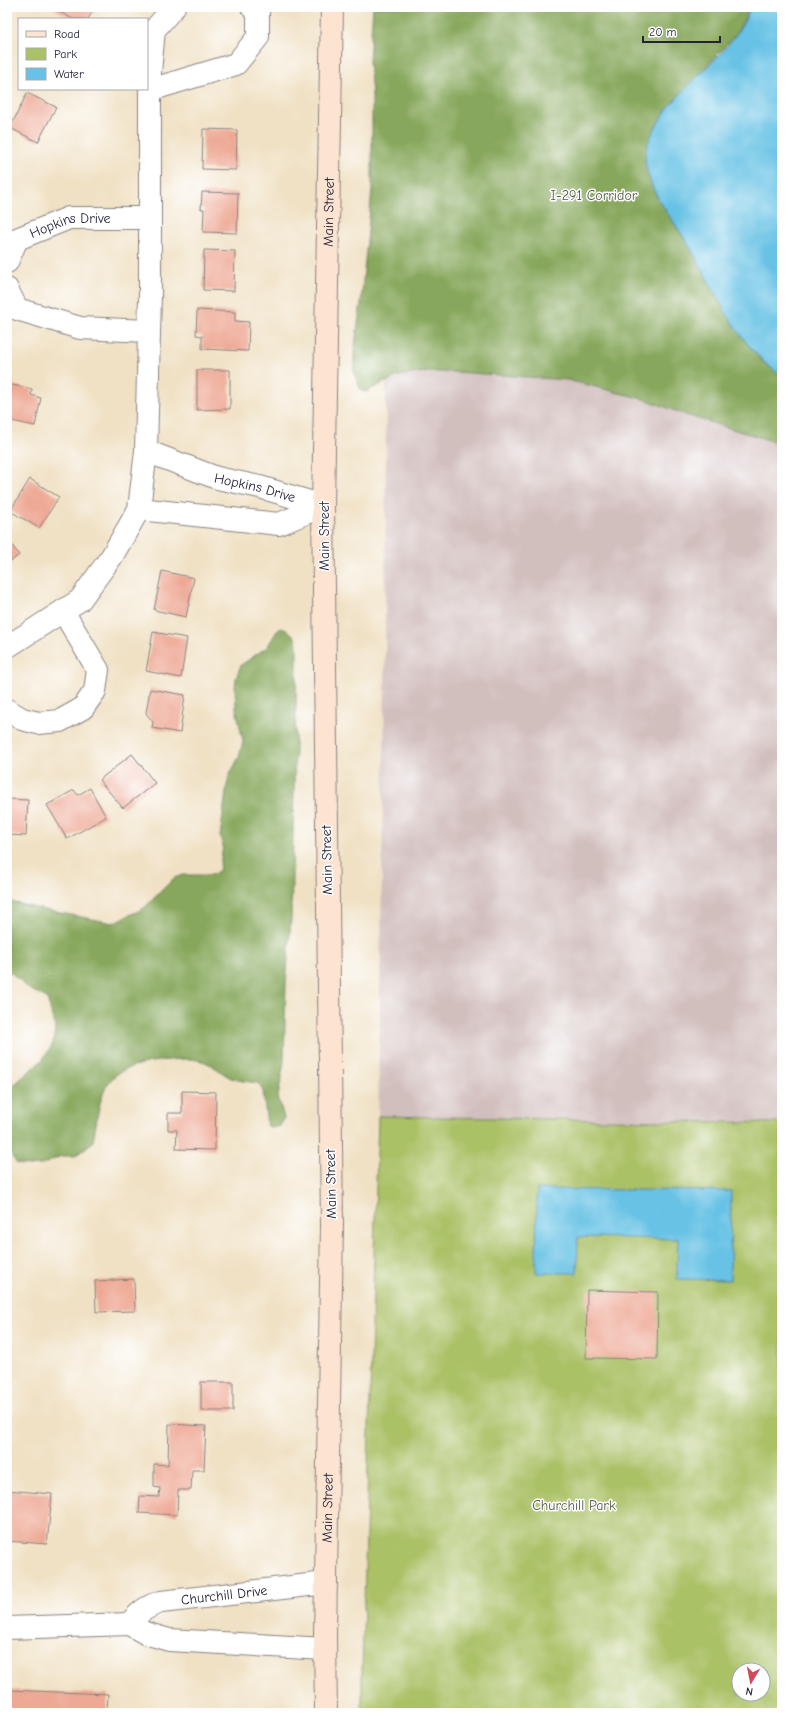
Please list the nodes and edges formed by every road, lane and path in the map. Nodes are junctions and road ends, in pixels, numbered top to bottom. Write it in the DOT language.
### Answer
graph roads {
  1 [pos="174,7"];
  2 [pos="252,7"];
  3 [pos="332,7"];
  4 [pos="150,90"];
  5 [pos="150,218"];
  6 [pos="7,262"];
  7 [pos="7,289"];
  8 [pos="149,331"];
  9 [pos="146,451"];
  10 [pos="323,506"];
  11 [pos="139,509"];
  12 [pos="63,611"];
  13 [pos="7,647"];
  14 [pos="7,710"];
  15 [pos="326,1582"];
  16 [pos="129,1624"];
  17 [pos="7,1628"];
  18 [pos="325,1649"];
  19 [pos="326,1713"];
  1 -- 4 [label="street"];
  2 -- 4 [label="street"];
  3 -- 10 [label="main road, Main Street"];
  4 -- 5 [label="street"];
  5 -- 6 [label="street, Hopkins Drive"];
  5 -- 8 [label="street"];
  7 -- 8 [label="street"];
  8 -- 9 [label="street"];
  9 -- 10 [label="street, Hopkins Drive"];
  9 -- 11 [label="street"];
  10 -- 11 [label="street, Hopkins Drive"];
  10 -- 15 [label="main road, Main Street"];
  11 -- 12 [label="street"];
  12 -- 13 [label="street"];
  12 -- 14 [label="street"];
  15 -- 16 [label="street, Churchill Drive"];
  15 -- 18 [label="main road, Main Street"];
  16 -- 17 [label="street"];
  16 -- 18 [label="street"];
  18 -- 19 [label="main road, Main Street"];
}
